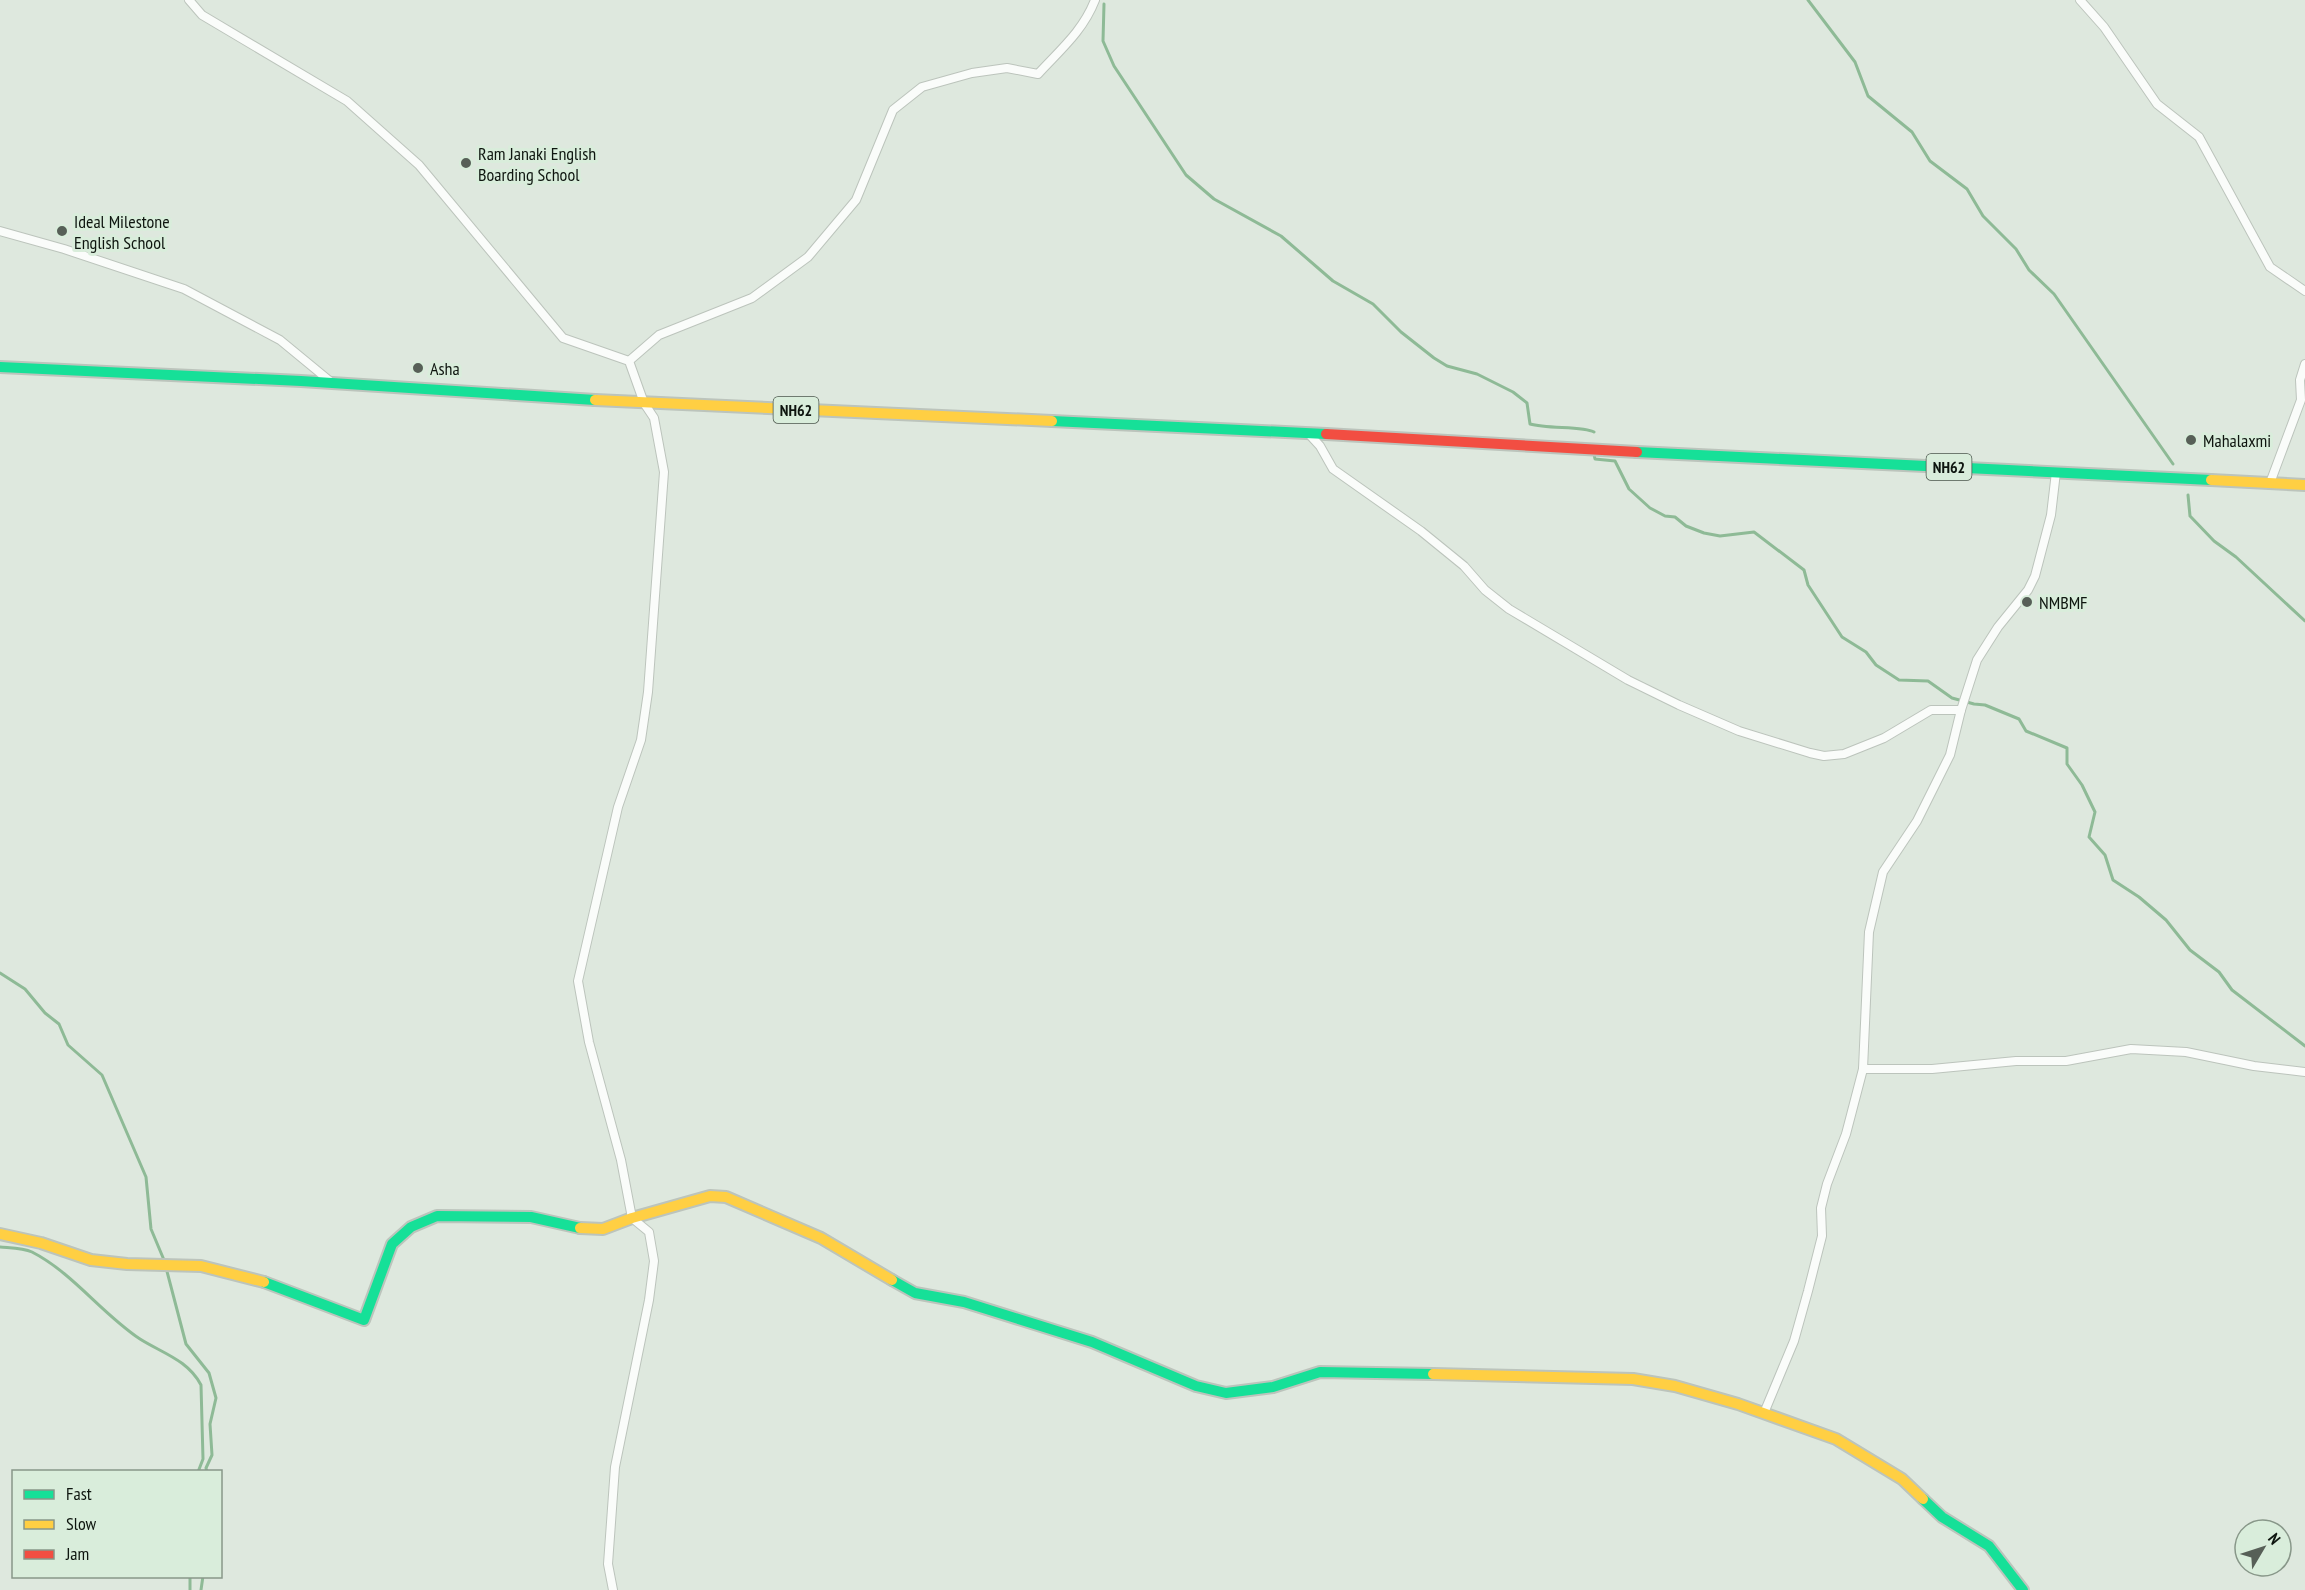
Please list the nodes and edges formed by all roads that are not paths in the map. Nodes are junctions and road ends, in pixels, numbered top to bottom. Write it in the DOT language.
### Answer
graph roads {
  1 [pos="189,0"];
  2 [pos="1095,0"];
  3 [pos="2080,0"];
  4 [pos="0,231"];
  5 [pos="2305,291"];
  6 [pos="629,361"];
  7 [pos="2305,364"];
  8 [pos="0,367"];
  9 [pos="333,384"];
  10 [pos="645,403"];
  11 [pos="1307,433"];
  12 [pos="2056,472"];
  13 [pos="2270,483"];
  14 [pos="2305,485"];
  15 [pos="1963,704"];
  16 [pos="1863,1069"];
  17 [pos="2305,1072"];
  18 [pos="632,1218"];
  19 [pos="0,1234"];
  20 [pos="1764,1413"];
  21 [pos="613,1590"];
  22 [pos="2023,1590"];
  1 -- 6 [label="street"];
  2 -- 6 [label="street"];
  3 -- 5 [label="street"];
  4 -- 9 [label="street"];
  6 -- 10 [label="street"];
  7 -- 13 [label="street"];
  8 -- 9 [label="main road, NH62"];
  9 -- 10 [label="main road, NH62"];
  10 -- 11 [label="main road, NH62"];
  10 -- 18 [label="street"];
  11 -- 12 [label="main road, NH62"];
  11 -- 15 [label="street"];
  12 -- 13 [label="main road, NH62"];
  12 -- 15 [label="street"];
  13 -- 14 [label="main road, NH62"];
  15 -- 16 [label="street"];
  16 -- 17 [label="street"];
  16 -- 20 [label="street"];
  18 -- 19 [label="main road"];
  18 -- 20 [label="main road"];
  18 -- 21 [label="street"];
  20 -- 22 [label="main road"];
}
